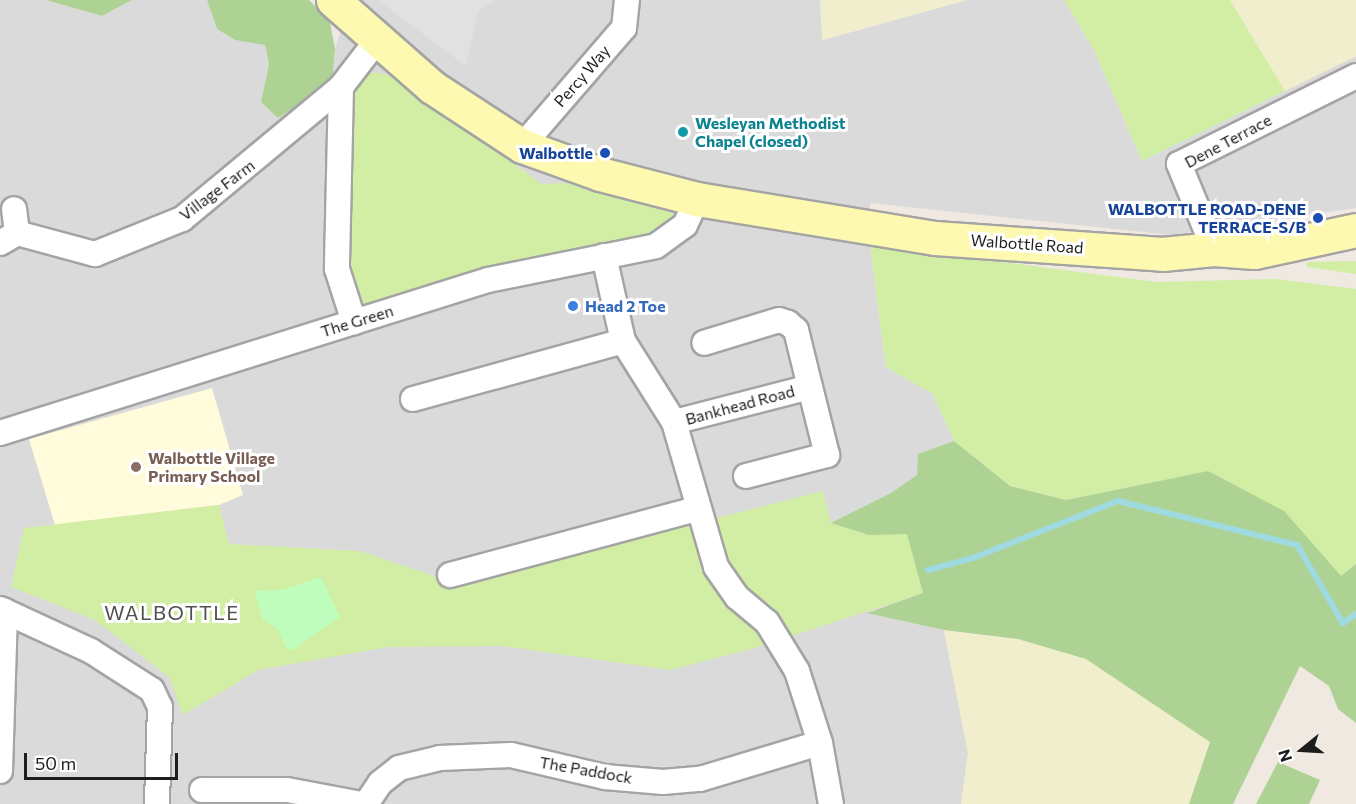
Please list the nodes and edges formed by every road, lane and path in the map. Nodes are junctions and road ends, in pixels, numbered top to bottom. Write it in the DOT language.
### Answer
graph roads {
  1 [pos="333,0"];
  2 [pos="627,0"];
  3 [pos="377,40"];
  4 [pos="1356,76"];
  5 [pos="340,87"];
  6 [pos="522,146"];
  7 [pos="697,199"];
  8 [pos="10,228"];
  9 [pos="1356,230"];
  10 [pos="1214,249"];
  11 [pos="604,256"];
  12 [pos="354,322"];
  13 [pos="711,335"];
  14 [pos="623,341"];
  15 [pos="810,387"];
  16 [pos="413,399"];
  17 [pos="674,422"];
  18 [pos="0,433"];
  19 [pos="746,476"];
  20 [pos="697,509"];
  21 [pos="450,575"];
  22 [pos="3,610"];
  23 [pos="820,743"];
  24 [pos="0,771"];
  25 [pos="202,790"];
  26 [pos="157,804"];
  27 [pos="364,804"];
  28 [pos="831,804"];
  1 -- 3 [label="street, Walbottle Road"];
  2 -- 6 [label="street, Percy Way"];
  3 -- 5 [label="street, Village Farm"];
  3 -- 6 [label="street, Walbottle Road"];
  4 -- 10 [label="street, Dene Terrace"];
  5 -- 8 [label="street, Village Farm"];
  5 -- 12 [label="street"];
  6 -- 7 [label="street, Walbottle Road"];
  7 -- 10 [label="street, Walbottle Road"];
  7 -- 11 [label="street, The Green"];
  9 -- 10 [label="street, Walbottle Road"];
  11 -- 12 [label="street, The Green"];
  11 -- 14 [label="street, Bankhead Road"];
  12 -- 18 [label="street, The Green"];
  13 -- 15 [label="street, Bankhead Road"];
  14 -- 16 [label="street"];
  14 -- 17 [label="street, Bankhead Road"];
  15 -- 17 [label="street, Bankhead Road"];
  15 -- 19 [label="street, Bankhead Road"];
  17 -- 20 [label="street"];
  20 -- 21 [label="street"];
  20 -- 23 [label="street"];
  22 -- 24 [label="street"];
  22 -- 26 [label="street"];
  23 -- 27 [label="street, The Paddock"];
  23 -- 28 [label="street"];
  25 -- 27 [label="street, The Paddock"];
}
